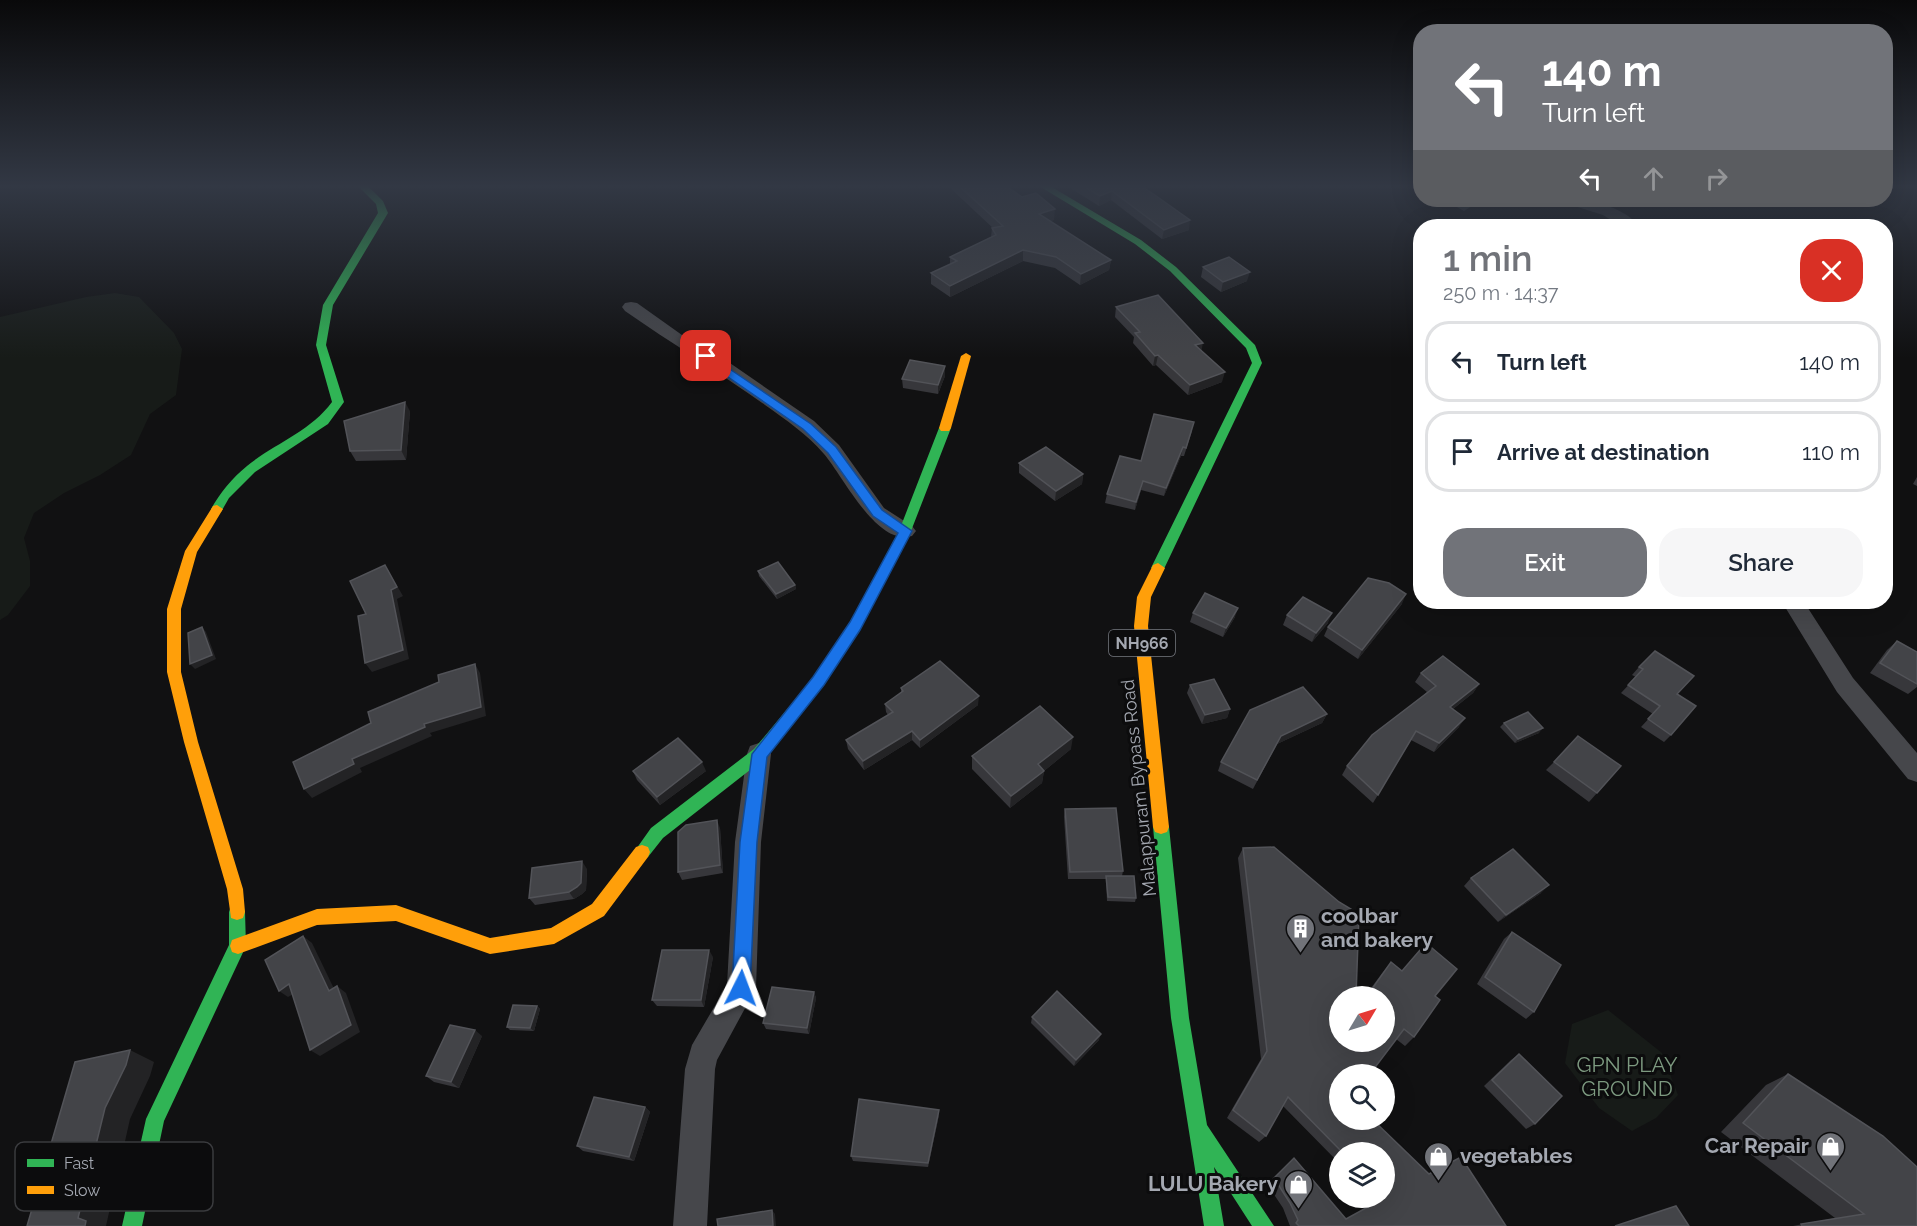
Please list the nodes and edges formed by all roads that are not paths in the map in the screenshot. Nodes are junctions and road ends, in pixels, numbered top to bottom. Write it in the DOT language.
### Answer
graph roads {
  1 [pos="365,243"];
  2 [pos="1140,243"];
  3 [pos="631,307"];
  4 [pos="966,356"];
  5 [pos="905,531"];
  6 [pos="1797,609"];
  7 [pos="759,754"];
  8 [pos="1917,771"];
  9 [pos="237,946"];
  10 [pos="1199,1127"];
  11 [pos="150,1142"];
  12 [pos="135,1211"];
  13 [pos="132,1226"];
  14 [pos="690,1226"];
  15 [pos="1214,1226"];
  16 [pos="1264,1226"];
  1 -- 9 [label="main road"];
  2 -- 10 [label="main road, Malappuram Bypass Road / NH966"];
  3 -- 5 [label="street"];
  4 -- 5 [label="main road"];
  5 -- 7 [label="main road"];
  6 -- 8 [label="street"];
  7 -- 9 [label="main road"];
  7 -- 14 [label="street"];
  9 -- 11 [label="main road"];
  10 -- 15 [label="main road, Malappuram Bypass Road / NH966"];
  10 -- 16 [label="main road"];
  12 -- 13 [label="main road"];
}
